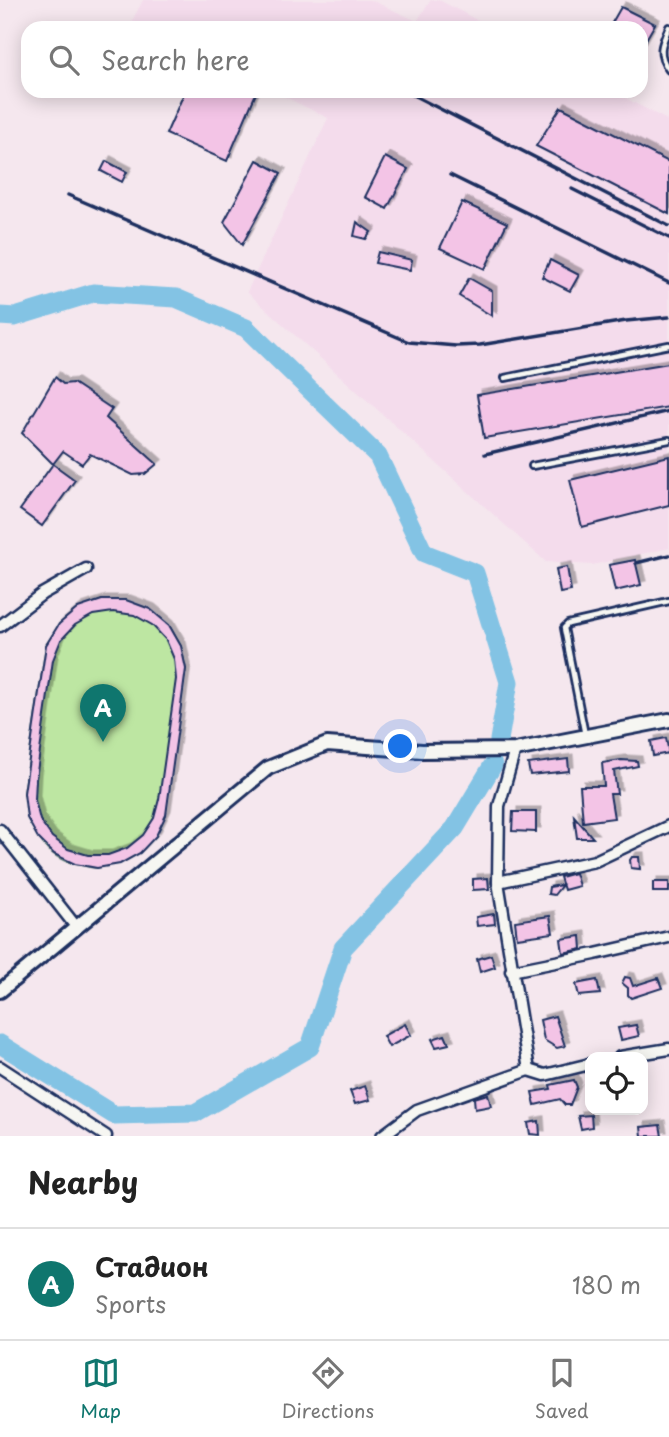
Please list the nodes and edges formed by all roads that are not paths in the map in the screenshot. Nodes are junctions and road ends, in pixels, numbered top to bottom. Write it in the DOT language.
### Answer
graph roads {
  1 [pos="669,27"];
  2 [pos="669,70"];
  3 [pos="669,345"];
  4 [pos="505,378"];
  5 [pos="669,440"];
  6 [pos="532,466"];
  7 [pos="86,569"];
  8 [pos="669,601"];
  9 [pos="0,626"];
  10 [pos="669,720"];
  11 [pos="585,736"];
  12 [pos="515,750"];
  13 [pos="669,826"];
  14 [pos="0,830"];
  15 [pos="498,882"];
  16 [pos="77,928"];
  17 [pos="669,937"];
  18 [pos="511,971"];
  19 [pos="0,991"];
  20 [pos="669,1049"];
  21 [pos="648,1052"];
  22 [pos="585,1065"];
  23 [pos="0,1067"];
  24 [pos="529,1070"];
  25 [pos="106,1136"];
  26 [pos="382,1136"];
  1 -- 2 [label="lane"];
  3 -- 4 [label="lane"];
  5 -- 6 [label="lane"];
  7 -- 9 [label="street"];
  8 -- 11 [label="lane"];
  10 -- 11 [label="street"];
  11 -- 12 [label="street"];
  12 -- 15 [label="street"];
  12 -- 16 [label="street"];
  13 -- 15 [label="street"];
  14 -- 16 [label="street"];
  15 -- 18 [label="street"];
  16 -- 19 [label="street"];
  17 -- 18 [label="street"];
  18 -- 24 [label="street"];
  20 -- 21 [label="street"];
  22 -- 24 [label="street"];
  23 -- 25 [label="street"];
  24 -- 26 [label="street"];
}
